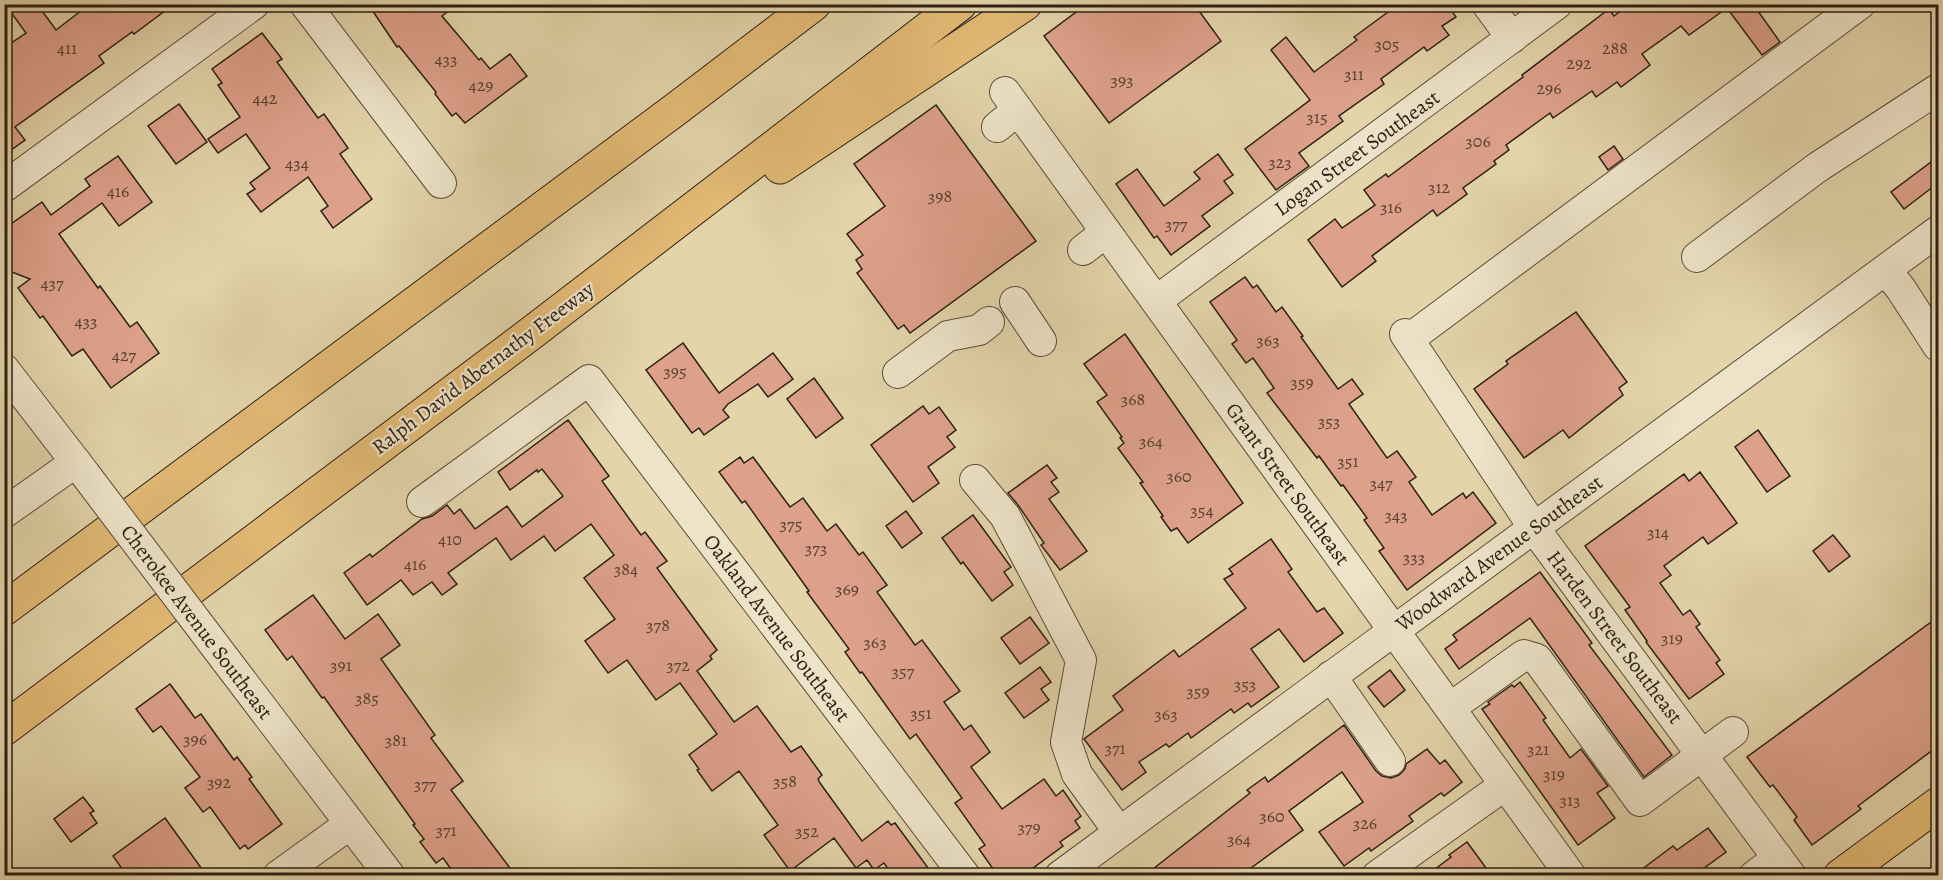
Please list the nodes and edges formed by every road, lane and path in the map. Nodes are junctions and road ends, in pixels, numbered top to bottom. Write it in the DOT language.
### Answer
graph roads {
  1 [pos="254,4"];
  2 [pos="306,4"];
  3 [pos="806,4"];
  4 [pos="814,4"];
  5 [pos="960,4"];
  6 [pos="1025,4"];
  7 [pos="1487,4"];
  8 [pos="1557,4"];
  9 [pos="1860,4"];
  10 [pos="1512,38"];
  11 [pos="767,40"];
  12 [pos="1938,89"];
  13 [pos="1007,110"];
  14 [pos="441,183"];
  15 [pos="4,187"];
  16 [pos="1938,231"];
  17 [pos="1106,232"];
  18 [pos="1083,250"];
  19 [pos="1697,257"];
  20 [pos="1886,270"];
  21 [pos="1156,301"];
  22 [pos="1015,302"];
  23 [pos="989,322"];
  24 [pos="534,331"];
  25 [pos="1934,332"];
  26 [pos="1041,341"];
  27 [pos="4,369"];
  28 [pos="898,373"];
  29 [pos="81,468"];
  30 [pos="975,480"];
  31 [pos="422,501"];
  32 [pos="4,513"];
  33 [pos="1534,528"];
  34 [pos="4,609"];
  35 [pos="1394,630"];
  36 [pos="1331,676"];
  37 [pos="1450,708"];
  38 [pos="4,729"];
  39 [pos="1733,732"];
  40 [pos="1702,755"];
  41 [pos="1390,761"];
  42 [pos="1506,785"];
  43 [pos="1938,804"];
  44 [pos="350,824"];
  45 [pos="1119,832"];
  46 [pos="1785,867"];
  47 [pos="278,876"];
  48 [pos="390,876"];
  49 [pos="965,876"];
  50 [pos="1060,876"];
  51 [pos="1377,876"];
  52 [pos="1571,876"];
  53 [pos="1754,876"];
  54 [pos="1840,876"];
  1 -- 15 [label="street"];
  2 -- 14 [label="street"];
  3 -- 11 [label="main road"];
  4 -- 11 [label="main road"];
  5 -- 24 [label="main road, Ralph David Abernathy Freeway"];
  6 -- 24 [label="main road"];
  7 -- 10 [label="street"];
  8 -- 10 [label="street, Logan Street Southeast"];
  9 -- 33 [label="street, Harden Street Southeast"];
  10 -- 21 [label="street, Logan Street Southeast"];
  11 -- 34 [label="main road"];
  12 -- 19 [label="street"];
  13 -- 17 [label="street, Grant Street Southeast"];
  16 -- 20 [label="street, Woodward Avenue Southeast"];
  17 -- 18 [label="street"];
  17 -- 21 [label="street, Grant Street Southeast"];
  20 -- 25 [label="street"];
  20 -- 33 [label="street, Woodward Avenue Southeast"];
  21 -- 35 [label="street, Grant Street Southeast"];
  22 -- 26 [label="street"];
  23 -- 28 [label="street"];
  24 -- 38 [label="main road, Ralph David Abernathy Freeway"];
  27 -- 29 [label="street, Cherokee Avenue Southeast"];
  29 -- 32 [label="street"];
  29 -- 44 [label="street, Cherokee Avenue Southeast, bridge"];
  30 -- 45 [label="street"];
  31 -- 49 [label="street, Oakland Avenue Southeast"];
  33 -- 35 [label="street, Woodward Avenue Southeast"];
  33 -- 40 [label="street, Harden Street Southeast"];
  35 -- 36 [label="street, Woodward Avenue Southeast"];
  35 -- 37 [label="street, Grant Street Southeast"];
  36 -- 41 [label="street"];
  36 -- 45 [label="street, Woodward Avenue Southeast"];
  37 -- 40 [label="street"];
  37 -- 42 [label="street, Grant Street Southeast"];
  39 -- 40 [label="street"];
  40 -- 46 [label="street, Harden Street Southeast"];
  42 -- 51 [label="street"];
  42 -- 52 [label="street, Grant Street Southeast"];
  43 -- 54 [label="main road"];
  44 -- 47 [label="street"];
  44 -- 48 [label="street, Cherokee Avenue Southeast"];
  45 -- 50 [label="street, Woodward Avenue Southeast"];
  46 -- 53 [label="street"];
}
